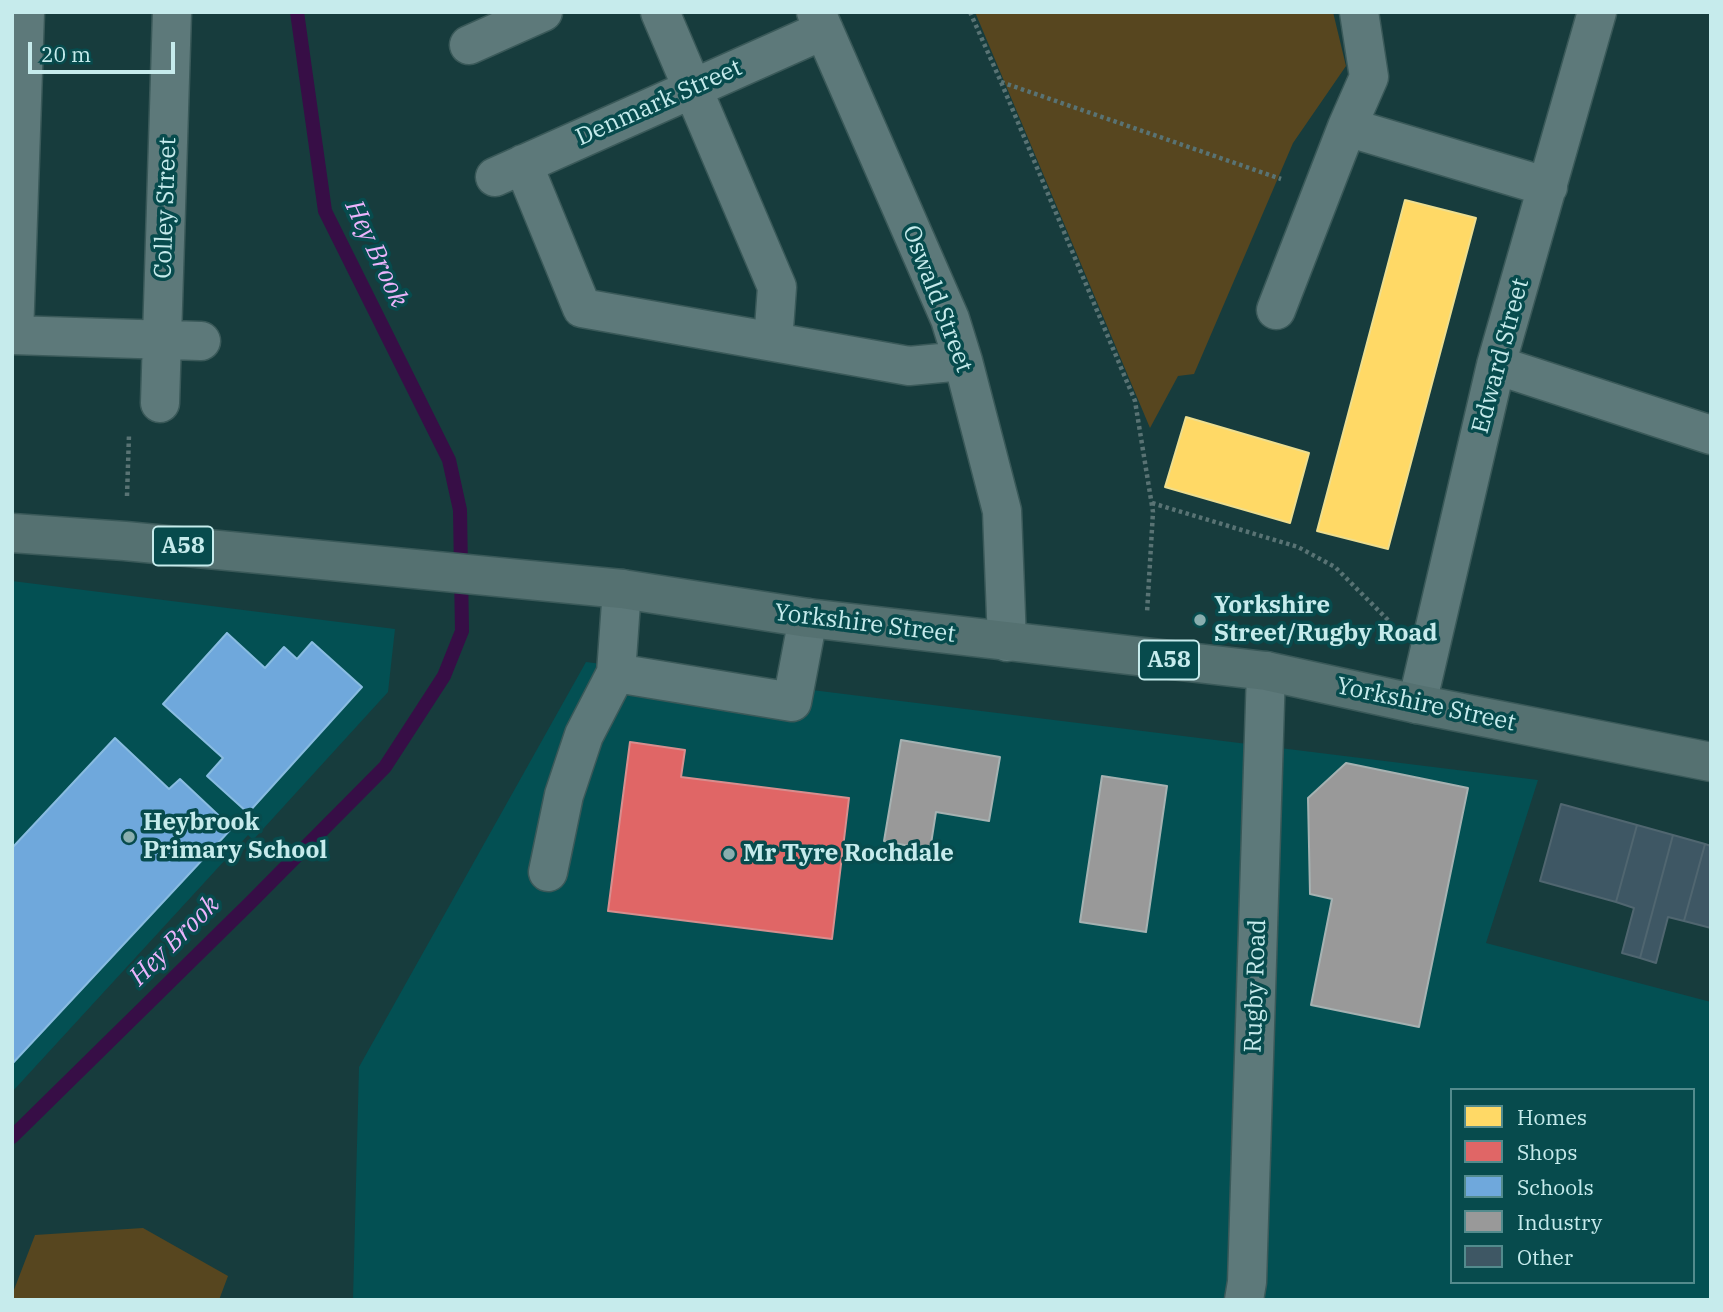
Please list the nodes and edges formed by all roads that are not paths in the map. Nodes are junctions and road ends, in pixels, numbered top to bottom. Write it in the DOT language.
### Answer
graph roads {
  1 [pos="25,12"];
  2 [pos="172,12"];
  3 [pos="543,12"];
  4 [pos="660,12"];
  5 [pos="1359,12"];
  6 [pos="1597,12"];
  7 [pos="820,21"];
  8 [pos="469,45"];
  9 [pos="693,88"];
  10 [pos="1347,127"];
  11 [pos="1548,187"];
  12 [pos="1276,310"];
  13 [pos="13,335"];
  14 [pos="162,339"];
  15 [pos="201,341"];
  16 [pos="773,342"];
  17 [pos="963,361"];
  18 [pos="1496,365"];
  19 [pos="160,403"];
  20 [pos="1711,435"];
  21 [pos="12,533"];
  22 [pos="622,589"];
  23 [pos="808,618"];
  24 [pos="1007,642"];
  25 [pos="1266,671"];
  26 [pos="616,673"];
  27 [pos="1417,704"];
  28 [pos="1711,762"];
  29 [pos="548,872"];
  30 [pos="1244,1300"];
  1 -- 13 [label="street"];
  2 -- 14 [label="street, Colley Street"];
  3 -- 8 [label="street"];
  4 -- 9 [label="street"];
  5 -- 10 [label="street"];
  6 -- 11 [label="street, Edward Street"];
  7 -- 9 [label="street, Denmark Street"];
  7 -- 17 [label="street, Oswald Street"];
  9 -- 16 [label="street"];
  9 -- 16 [label="street, Denmark Street"];
  10 -- 11 [label="street"];
  10 -- 12 [label="street"];
  11 -- 18 [label="street, Edward Street"];
  13 -- 14 [label="street"];
  14 -- 15 [label="street"];
  14 -- 19 [label="street, Colley Street"];
  16 -- 17 [label="street"];
  17 -- 24 [label="street, Oswald Street"];
  18 -- 20 [label="street"];
  18 -- 27 [label="street, Edward Street"];
  21 -- 22 [label="highway, Yorkshire Street / A58"];
  22 -- 23 [label="highway, Yorkshire Street / A58"];
  22 -- 26 [label="street"];
  23 -- 24 [label="highway, Yorkshire Street / A58"];
  23 -- 26 [label="street"];
  24 -- 25 [label="highway, Yorkshire Street / A58"];
  25 -- 27 [label="highway, Yorkshire Street / A58"];
  25 -- 30 [label="street, Rugby Road"];
  26 -- 29 [label="street"];
  27 -- 28 [label="highway, Yorkshire Street / A58"];
}
